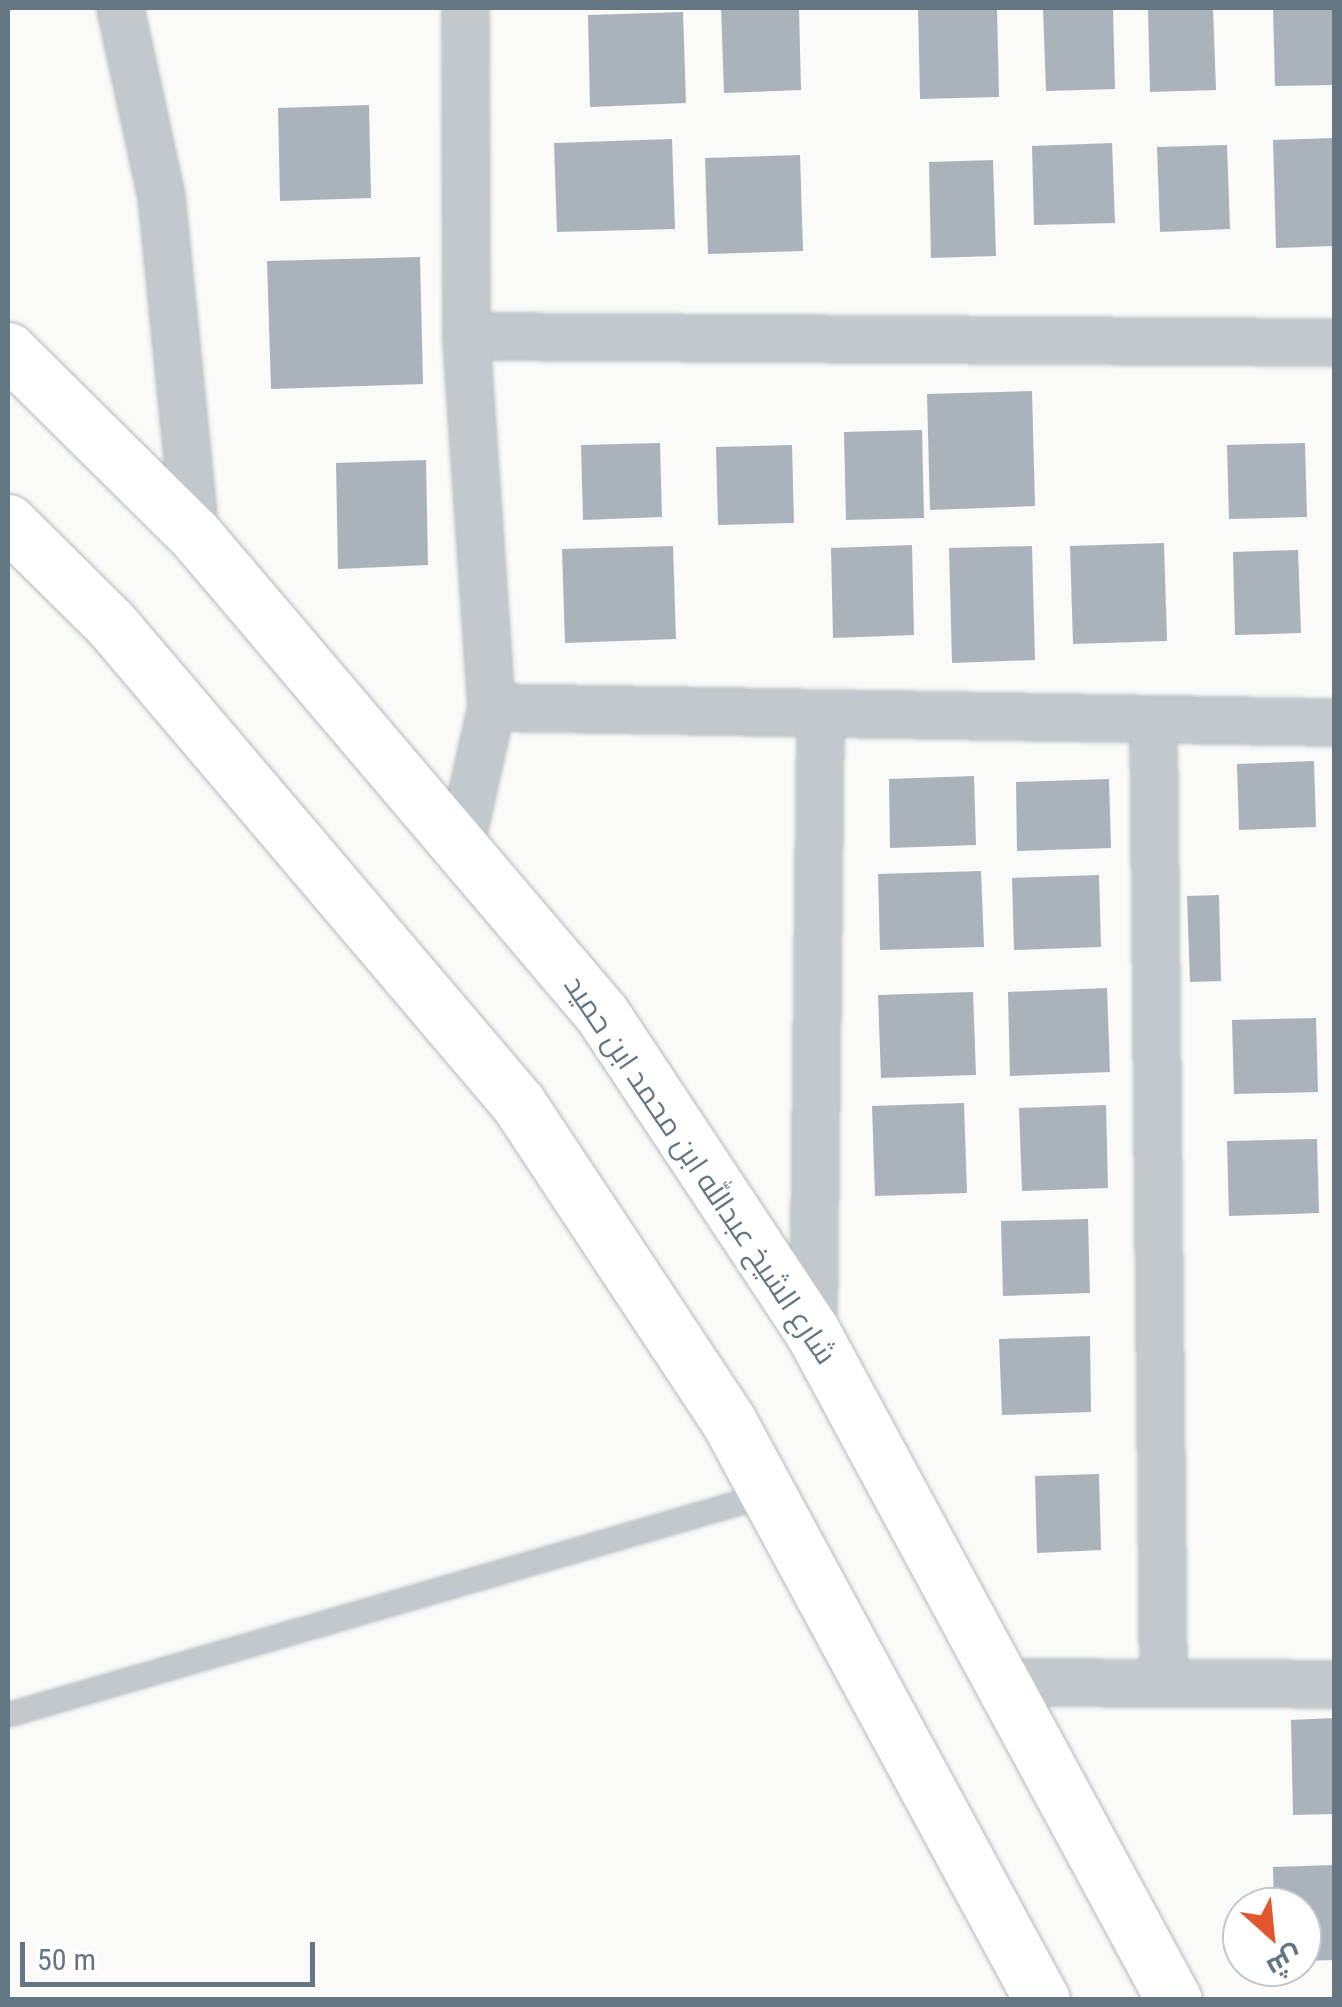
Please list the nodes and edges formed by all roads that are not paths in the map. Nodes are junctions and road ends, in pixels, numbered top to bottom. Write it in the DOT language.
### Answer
graph roads {
  1 [pos="120,8"];
  2 [pos="465,8"];
  3 [pos="466,336"];
  4 [pos="1334,342"];
  5 [pos="8,350"];
  6 [pos="8,522"];
  7 [pos="195,535"];
  8 [pos="491,707"];
  9 [pos="820,713"];
  10 [pos="1153,719"];
  11 [pos="1334,722"];
  12 [pos="462,841"];
  13 [pos="813,1333"];
  14 [pos="770,1494"];
  15 [pos="1005,1682"];
  16 [pos="1163,1683"];
  17 [pos="1334,1684"];
  18 [pos="8,1715"];
  19 [pos="1042,2000"];
  20 [pos="1174,2000"];
  1 -- 7 [label="street"];
  2 -- 3 [label="street"];
  3 -- 4 [label="street"];
  3 -- 8 [label="street"];
  5 -- 7 [label="street, شارع الشيخ عبدالله ابن محمد ابن حميد"];
  6 -- 14 [label="street"];
  7 -- 12 [label="street, شارع الشيخ عبدالله ابن محمد ابن حميد"];
  8 -- 9 [label="street"];
  8 -- 12 [label="street"];
  9 -- 10 [label="street"];
  9 -- 13 [label="street"];
  10 -- 11 [label="street"];
  10 -- 16 [label="street"];
  12 -- 13 [label="street, شارع الشيخ عبدالله ابن محمد ابن حميد"];
  13 -- 15 [label="street, شارع الشيخ عبدالله ابن محمد ابن حميد"];
  14 -- 18 [label="lane"];
  14 -- 19 [label="street"];
  15 -- 16 [label="street"];
  15 -- 20 [label="street, شارع الشيخ عبدالله ابن محمد ابن حميد"];
  16 -- 17 [label="street"];
}
